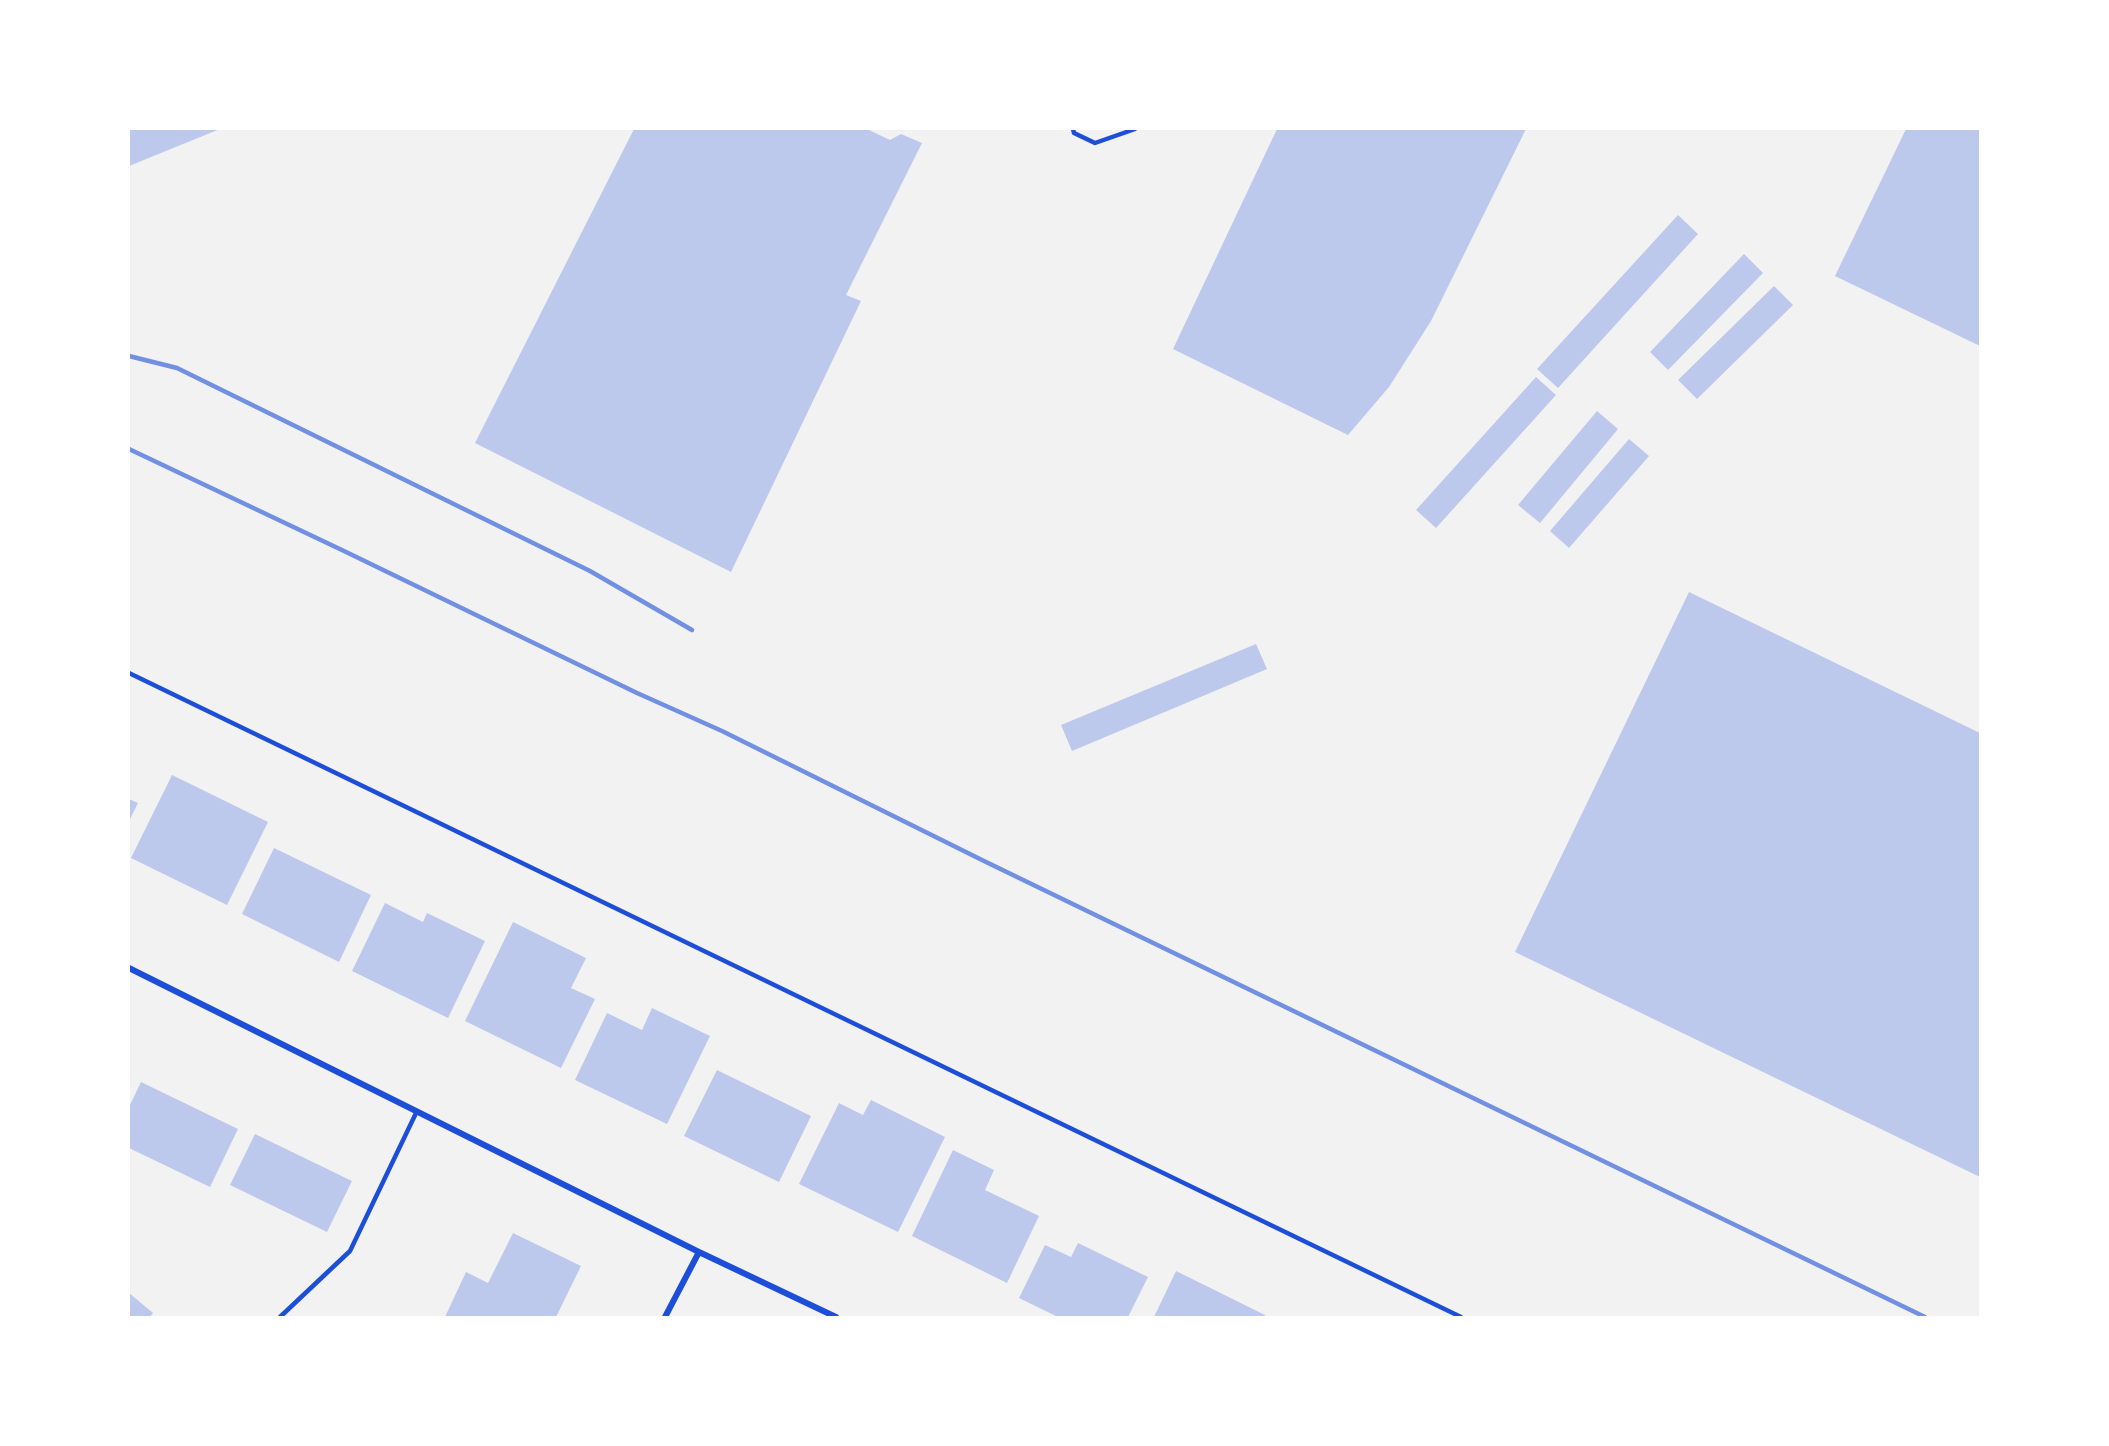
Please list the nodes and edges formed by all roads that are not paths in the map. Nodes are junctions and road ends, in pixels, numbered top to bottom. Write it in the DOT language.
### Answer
graph roads {
  1 [pos="1073,129"];
  2 [pos="1135,129"];
  3 [pos="129,673"];
  4 [pos="129,969"];
  5 [pos="417,1111"];
  6 [pos="699,1252"];
  7 [pos="280,1317"];
  8 [pos="665,1317"];
  9 [pos="836,1317"];
  10 [pos="1461,1317"];
  1 -- 2 [label="lane"];
  3 -- 10 [label="lane"];
  4 -- 5 [label="street"];
  5 -- 6 [label="street"];
  5 -- 7 [label="lane"];
  6 -- 8 [label="street"];
  6 -- 9 [label="street"];
}
